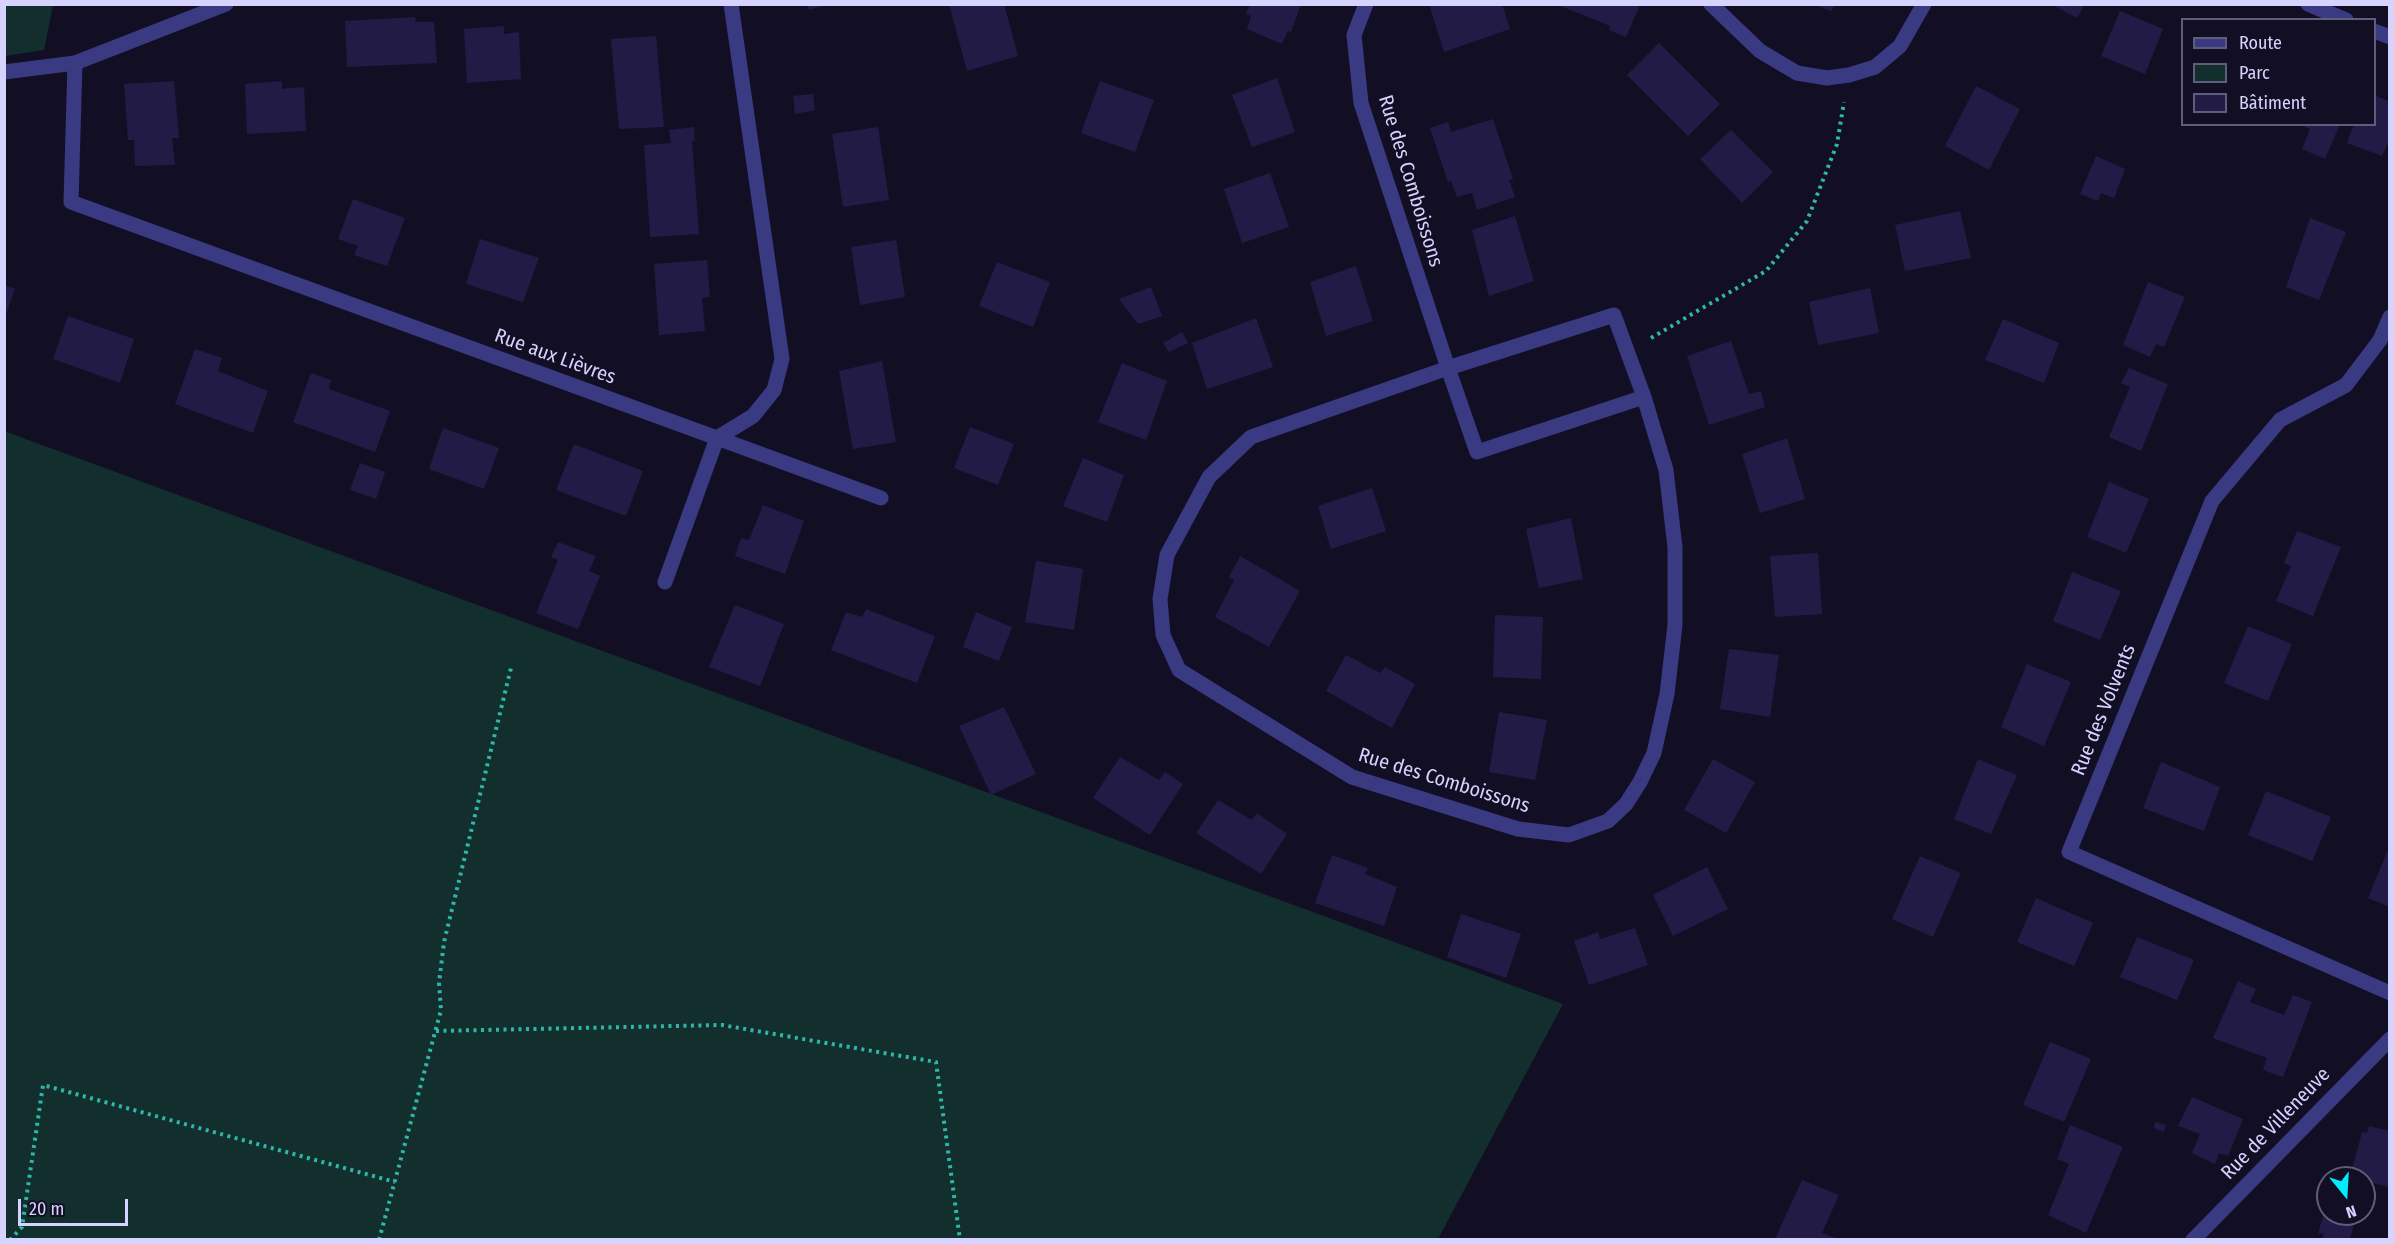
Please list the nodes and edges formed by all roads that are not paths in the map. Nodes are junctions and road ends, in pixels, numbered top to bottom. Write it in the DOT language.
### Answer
graph roads {
  1 [pos="226,4"];
  2 [pos="731,4"];
  3 [pos="1366,4"];
  4 [pos="1711,4"];
  5 [pos="1924,4"];
  6 [pos="2308,4"];
  7 [pos="2341,18"];
  8 [pos="75,63"];
  9 [pos="4,72"];
  10 [pos="2390,317"];
  11 [pos="1448,368"];
  12 [pos="1644,397"];
  13 [pos="717,438"];
  14 [pos="880,498"];
  15 [pos="665,582"];
  16 [pos="2390,993"];
  17 [pos="2390,1039"];
  18 [pos="2193,1239"];
  1 -- 8 [label="street"];
  2 -- 13 [label="street"];
  3 -- 11 [label="street, Rue des Comboissons"];
  4 -- 5 [label="street"];
  6 -- 7 [label="street"];
  8 -- 9 [label="street"];
  8 -- 13 [label="street, Rue aux Lièvres"];
  10 -- 16 [label="street, Rue des Volvents"];
  11 -- 12 [label="street, Rue des Comboissons"];
  11 -- 12 [label="street, Rue des Comboissons"];
  11 -- 12 [label="street, Rue des Comboissons"];
  13 -- 14 [label="street"];
  13 -- 15 [label="street"];
  17 -- 18 [label="street, Rue de Villeneuve"];
}
